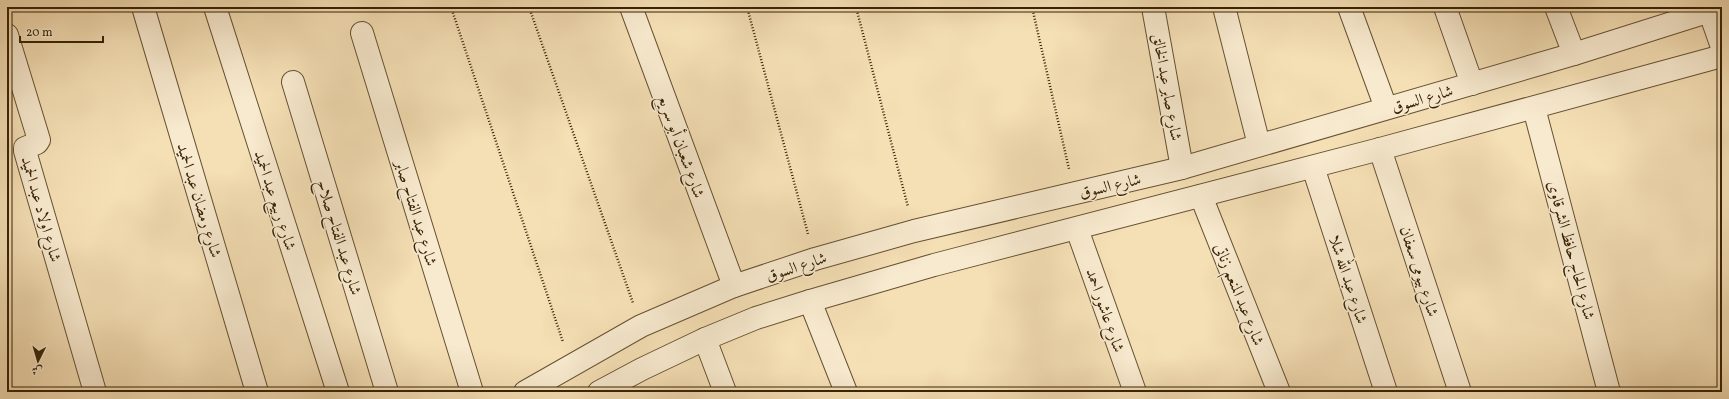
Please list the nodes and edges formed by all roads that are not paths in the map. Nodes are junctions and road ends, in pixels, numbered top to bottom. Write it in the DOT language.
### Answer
graph roads {
  1 [pos="142,7"];
  2 [pos="216,7"];
  3 [pos="631,7"];
  4 [pos="1154,7"];
  5 [pos="1224,7"];
  6 [pos="1349,7"];
  7 [pos="1445,7"];
  8 [pos="1556,7"];
  9 [pos="1709,9"];
  10 [pos="362,33"];
  11 [pos="7,35"];
  12 [pos="1722,48"];
  13 [pos="1574,54"];
  14 [pos="1722,56"];
  15 [pos="293,82"];
  16 [pos="1472,84"];
  17 [pos="1386,108"];
  18 [pos="1534,108"];
  19 [pos="1259,145"];
  20 [pos="1380,149"];
  21 [pos="1313,167"];
  22 [pos="1182,168"];
  23 [pos="1201,196"];
  24 [pos="1077,229"];
  25 [pos="734,286"];
  26 [pos="810,301"];
  27 [pos="705,339"];
  28 [pos="95,392"];
  29 [pos="257,392"];
  30 [pos="338,392"];
  31 [pos="387,392"];
  32 [pos="472,392"];
  33 [pos="525,392"];
  34 [pos="599,392"];
  35 [pos="725,392"];
  36 [pos="846,392"];
  37 [pos="1134,392"];
  38 [pos="1279,392"];
  39 [pos="1386,392"];
  40 [pos="1460,392"];
  41 [pos="1609,392"];
  1 -- 29 [label="street, شارع رمضان عبد الحميد"];
  2 -- 30 [label="street, شارع ربيع عبد الحميد"];
  3 -- 25 [label="street, شارع شعبان أبو سريع"];
  4 -- 22 [label="street, شارع صابر عبد الخالق"];
  5 -- 19 [label="street"];
  6 -- 17 [label="street"];
  7 -- 16 [label="street"];
  8 -- 13 [label="street"];
  9 -- 12 [label="street"];
  9 -- 13 [label="street, شارع السوق"];
  10 -- 32 [label="street, شارع عبد الفتاح صابر"];
  11 -- 28 [label="street, شارع اولاد عبد الحميد"];
  13 -- 16 [label="street, شارع السوق"];
  14 -- 18 [label="street, شارع السوق"];
  15 -- 31 [label="street, شارع عبد الفتاح صلاح"];
  16 -- 17 [label="street, شارع السوق"];
  17 -- 19 [label="street, شارع السوق"];
  18 -- 20 [label="street, شارع السوق"];
  18 -- 41 [label="street, شارع الحاج حافظ الشرقاوى"];
  19 -- 22 [label="street, شارع السوق"];
  20 -- 21 [label="street, شارع السوق"];
  20 -- 40 [label="street, شارع بيومى سعفان"];
  21 -- 23 [label="street, شارع السوق"];
  21 -- 39 [label="street, شارع عبد الله شلا"];
  22 -- 25 [label="street, شارع السوق"];
  23 -- 24 [label="street, شارع السوق"];
  23 -- 38 [label="street, شارع عبد المنعم زناتى"];
  24 -- 26 [label="street, شارع السوق"];
  24 -- 37 [label="street, شارع عاشور احمد"];
  25 -- 33 [label="street, شارع السوق"];
  26 -- 27 [label="street, شارع السوق"];
  26 -- 36 [label="street"];
  27 -- 34 [label="street, شارع السوق"];
  27 -- 35 [label="street"];
}
